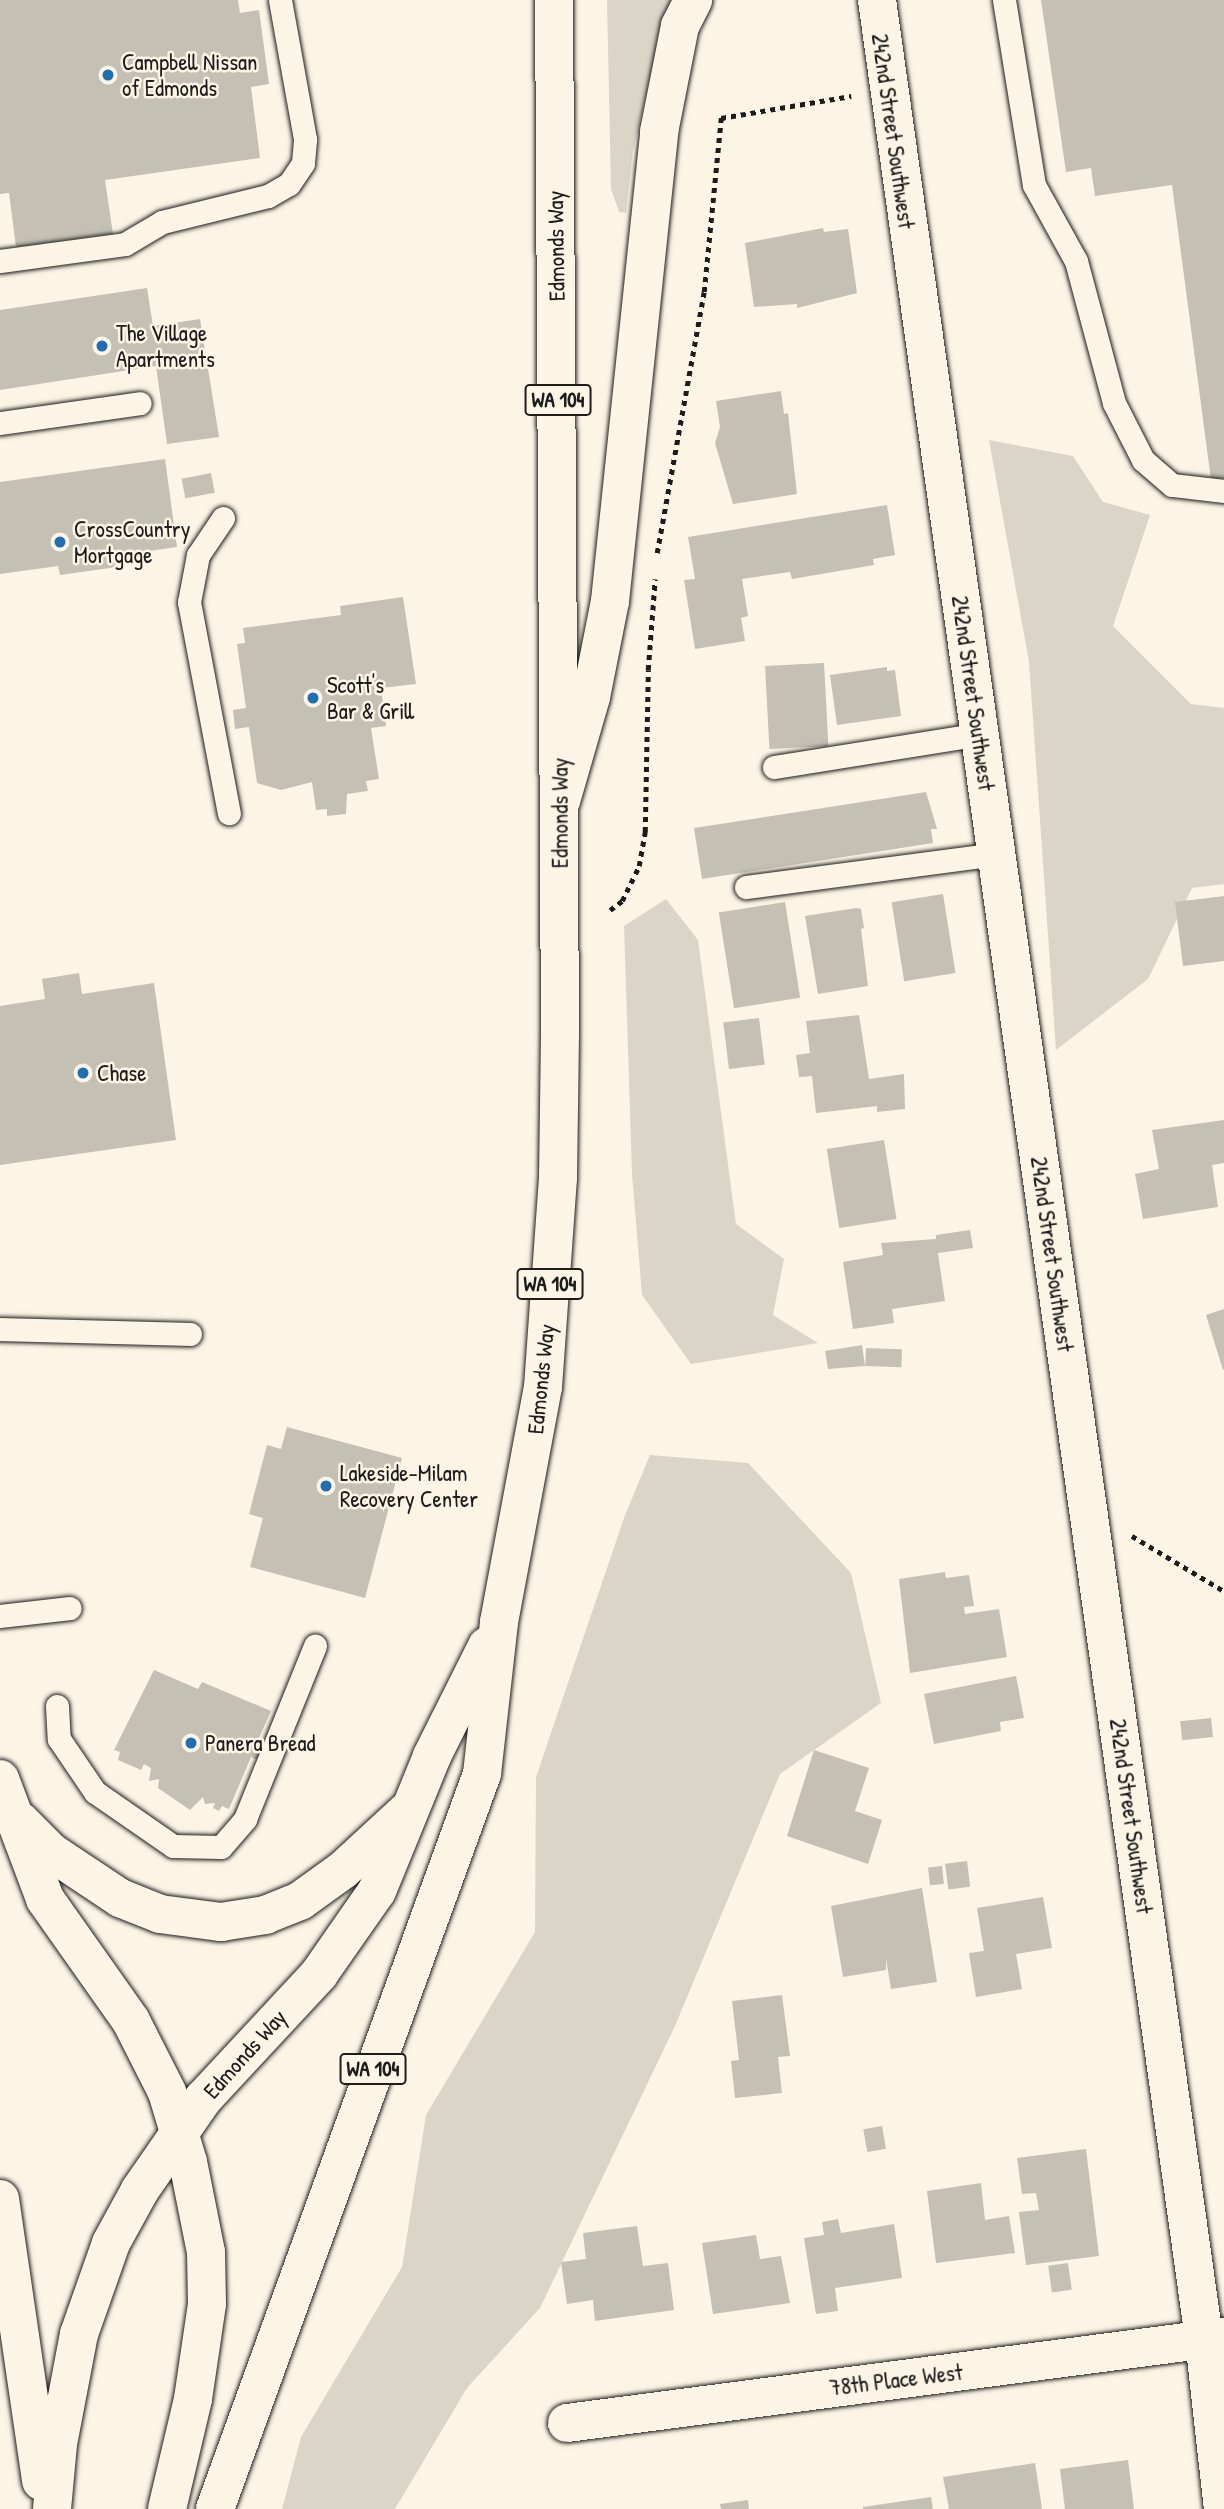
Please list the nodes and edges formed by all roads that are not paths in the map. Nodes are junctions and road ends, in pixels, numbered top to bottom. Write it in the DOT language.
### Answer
graph roads {
  1 [pos="280,0"];
  2 [pos="554,0"];
  3 [pos="693,0"];
  4 [pos="877,0"];
  5 [pos="1004,0"];
  6 [pos="0,261"];
  7 [pos="140,403"];
  8 [pos="0,423"];
  9 [pos="1224,491"];
  10 [pos="223,518"];
  11 [pos="979,734"];
  12 [pos="774,767"];
  13 [pos="561,801"];
  14 [pos="229,813"];
  15 [pos="996,855"];
  16 [pos="746,887"];
  17 [pos="0,1329"];
  18 [pos="190,1334"];
  19 [pos="70,1608"];
  20 [pos="0,1616"];
  21 [pos="499,1622"];
  22 [pos="315,1646"];
  23 [pos="57,1706"];
  24 [pos="5,1795"];
  25 [pos="416,1801"];
  26 [pos="180,2132"];
  27 [pos="0,2199"];
  28 [pos="1214,2339"];
  29 [pos="567,2423"];
  30 [pos="45,2509"];
  31 [pos="52,2509"];
  32 [pos="167,2509"];
  33 [pos="215,2509"];
  34 [pos="1223,2509"];
  1 -- 6 [label="lane"];
  2 -- 13 [label="main road, Edmonds Way / WA 104"];
  3 -- 13 [label="main road"];
  4 -- 11 [label="main road, 242nd Street Southwest"];
  5 -- 9 [label="lane"];
  7 -- 8 [label="lane"];
  10 -- 14 [label="lane"];
  11 -- 12 [label="lane"];
  11 -- 15 [label="main road, 242nd Street Southwest"];
  13 -- 21 [label="main road, Edmonds Way / WA 104"];
  15 -- 16 [label="lane"];
  15 -- 28 [label="main road, 242nd Street Southwest"];
  17 -- 18 [label="lane"];
  19 -- 20 [label="lane"];
  21 -- 25 [label="main road, Edmonds Way / WA 104"];
  21 -- 33 [label="main road, Edmonds Way / WA 104"];
  22 -- 23 [label="lane"];
  24 -- 25 [label="main road"];
  24 -- 26 [label="main road"];
  25 -- 26 [label="main road, Edmonds Way / WA 104"];
  26 -- 31 [label="main road, Edmonds Way / WA 104"];
  26 -- 32 [label="main road"];
  27 -- 30 [label="main road"];
  28 -- 29 [label="main road, 78th Place West"];
  28 -- 34 [label="main road, 242nd Street Southwest"];
}
